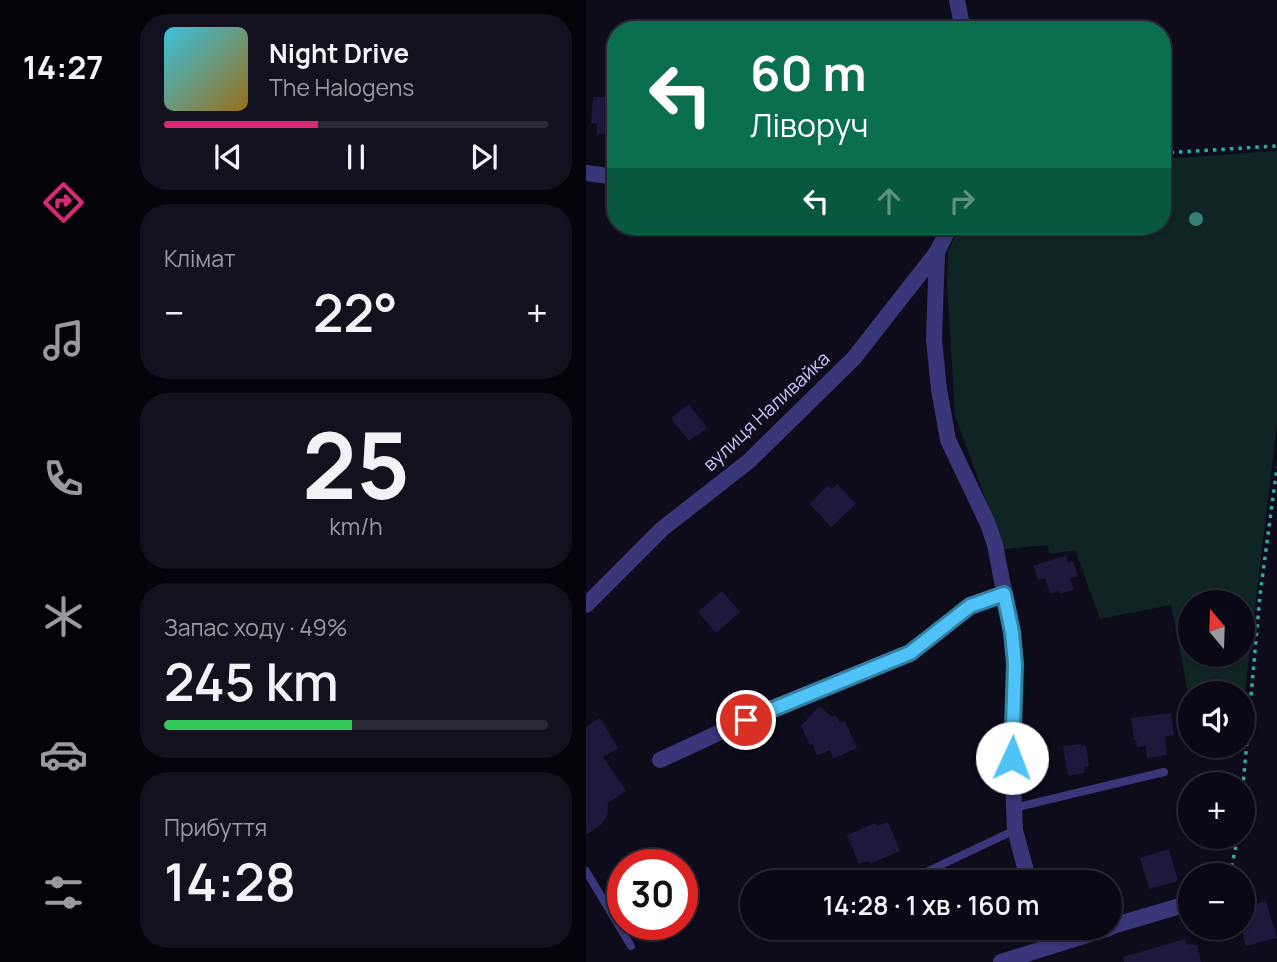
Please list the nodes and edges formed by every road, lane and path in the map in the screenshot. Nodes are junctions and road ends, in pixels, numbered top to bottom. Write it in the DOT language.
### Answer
graph roads {
  1 [pos="957,0"];
  2 [pos="961,21"];
  3 [pos="1277,146"];
  4 [pos="1171,152"];
  5 [pos="586,173"];
  6 [pos="607,176"];
  7 [pos="946,235"];
  8 [pos="937,252"];
  9 [pos="1277,467"];
  10 [pos="1004,594"];
  11 [pos="586,605"];
  12 [pos="660,760"];
  13 [pos="1164,772"];
  14 [pos="1244,772"];
  15 [pos="1013,808"];
  16 [pos="1015,830"];
  17 [pos="930,870"];
  18 [pos="1026,870"];
  19 [pos="586,872"];
  20 [pos="1178,907"];
  21 [pos="1122,923"];
  22 [pos="1047,940"];
  23 [pos="1066,940"];
  24 [pos="1049,945"];
  25 [pos="630,946"];
  26 [pos="1001,962"];
  1 -- 2 [label="street"];
  3 -- 4 [label="path"];
  5 -- 6 [label="street"];
  7 -- 8 [label="street, вулиця Наливайка"];
  8 -- 10 [label="street"];
  8 -- 11 [label="street, вулиця Наливайка"];
  9 -- 14 [label="path"];
  10 -- 12 [label="street"];
  10 -- 15 [label="street"];
  13 -- 15 [label="lane"];
  15 -- 16 [label="street"];
  16 -- 17 [label="lane"];
  16 -- 18 [label="street"];
  19 -- 25 [label="lane"];
  20 -- 21 [label="street"];
  22 -- 24 [label="street"];
  23 -- 24 [label="street"];
  24 -- 26 [label="street"];
}
